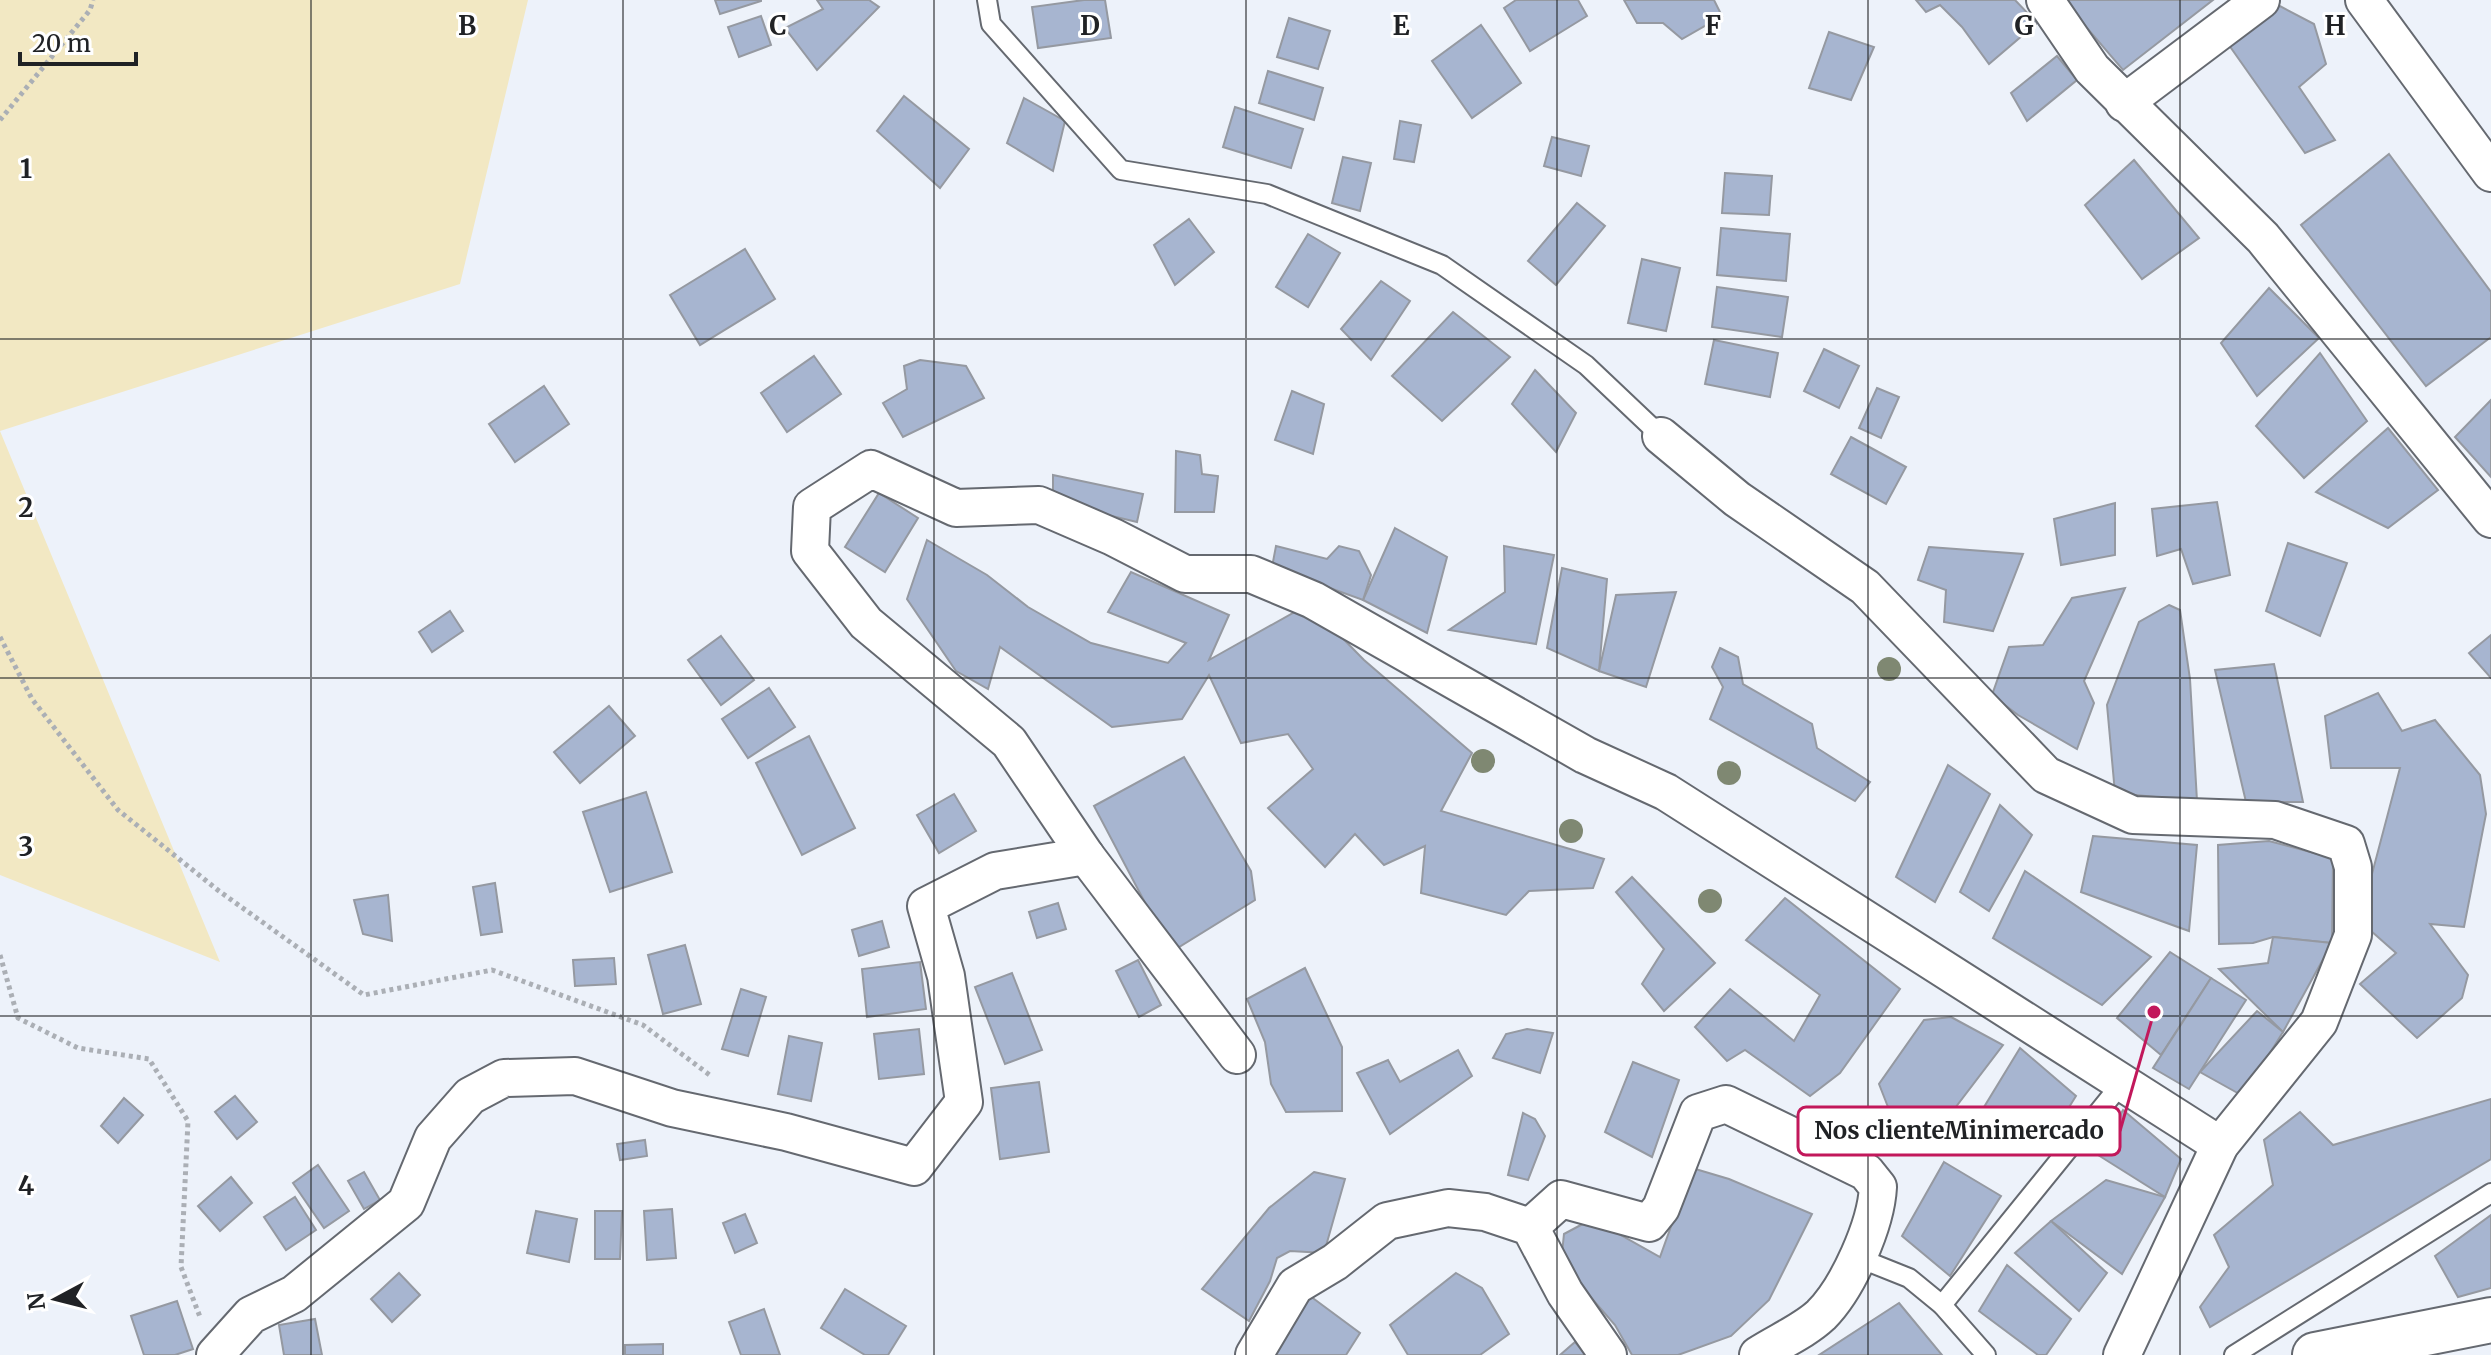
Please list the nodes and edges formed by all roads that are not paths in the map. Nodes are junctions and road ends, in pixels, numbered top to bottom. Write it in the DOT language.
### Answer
graph roads {
  1 [pos="987,0"];
  2 [pos="2045,0"];
  3 [pos="2261,0"];
  4 [pos="2364,0"];
  5 [pos="2124,103"];
  6 [pos="2491,173"];
  7 [pos="1661,436"];
  8 [pos="2491,519"];
  9 [pos="1086,856"];
  10 [pos="1237,1055"];
  11 [pos="2122,1083"];
  12 [pos="2220,1145"];
  13 [pos="2491,1193"];
  14 [pos="1530,1227"];
  15 [pos="1859,1258"];
  16 [pos="1942,1305"];
  17 [pos="2466,1334"];
  18 [pos="209,1340"];
  19 [pos="1254,1355"];
  20 [pos="1608,1355"];
  21 [pos="1758,1355"];
  22 [pos="1986,1355"];
  23 [pos="2122,1355"];
  24 [pos="2234,1355"];
  25 [pos="2315,1355"];
  1 -- 7 [label="lane"];
  2 -- 5 [label="street"];
  3 -- 5 [label="street"];
  4 -- 6 [label="street"];
  5 -- 8 [label="street"];
  7 -- 12 [label="street"];
  9 -- 10 [label="street"];
  9 -- 11 [label="street"];
  9 -- 18 [label="street"];
  11 -- 12 [label="street"];
  11 -- 16 [label="lane"];
  12 -- 23 [label="street"];
  13 -- 24 [label="lane"];
  14 -- 15 [label="street"];
  14 -- 19 [label="street"];
  14 -- 20 [label="street"];
  15 -- 16 [label="lane"];
  15 -- 21 [label="street"];
  16 -- 22 [label="lane"];
  17 -- 25 [label="street"];
}
